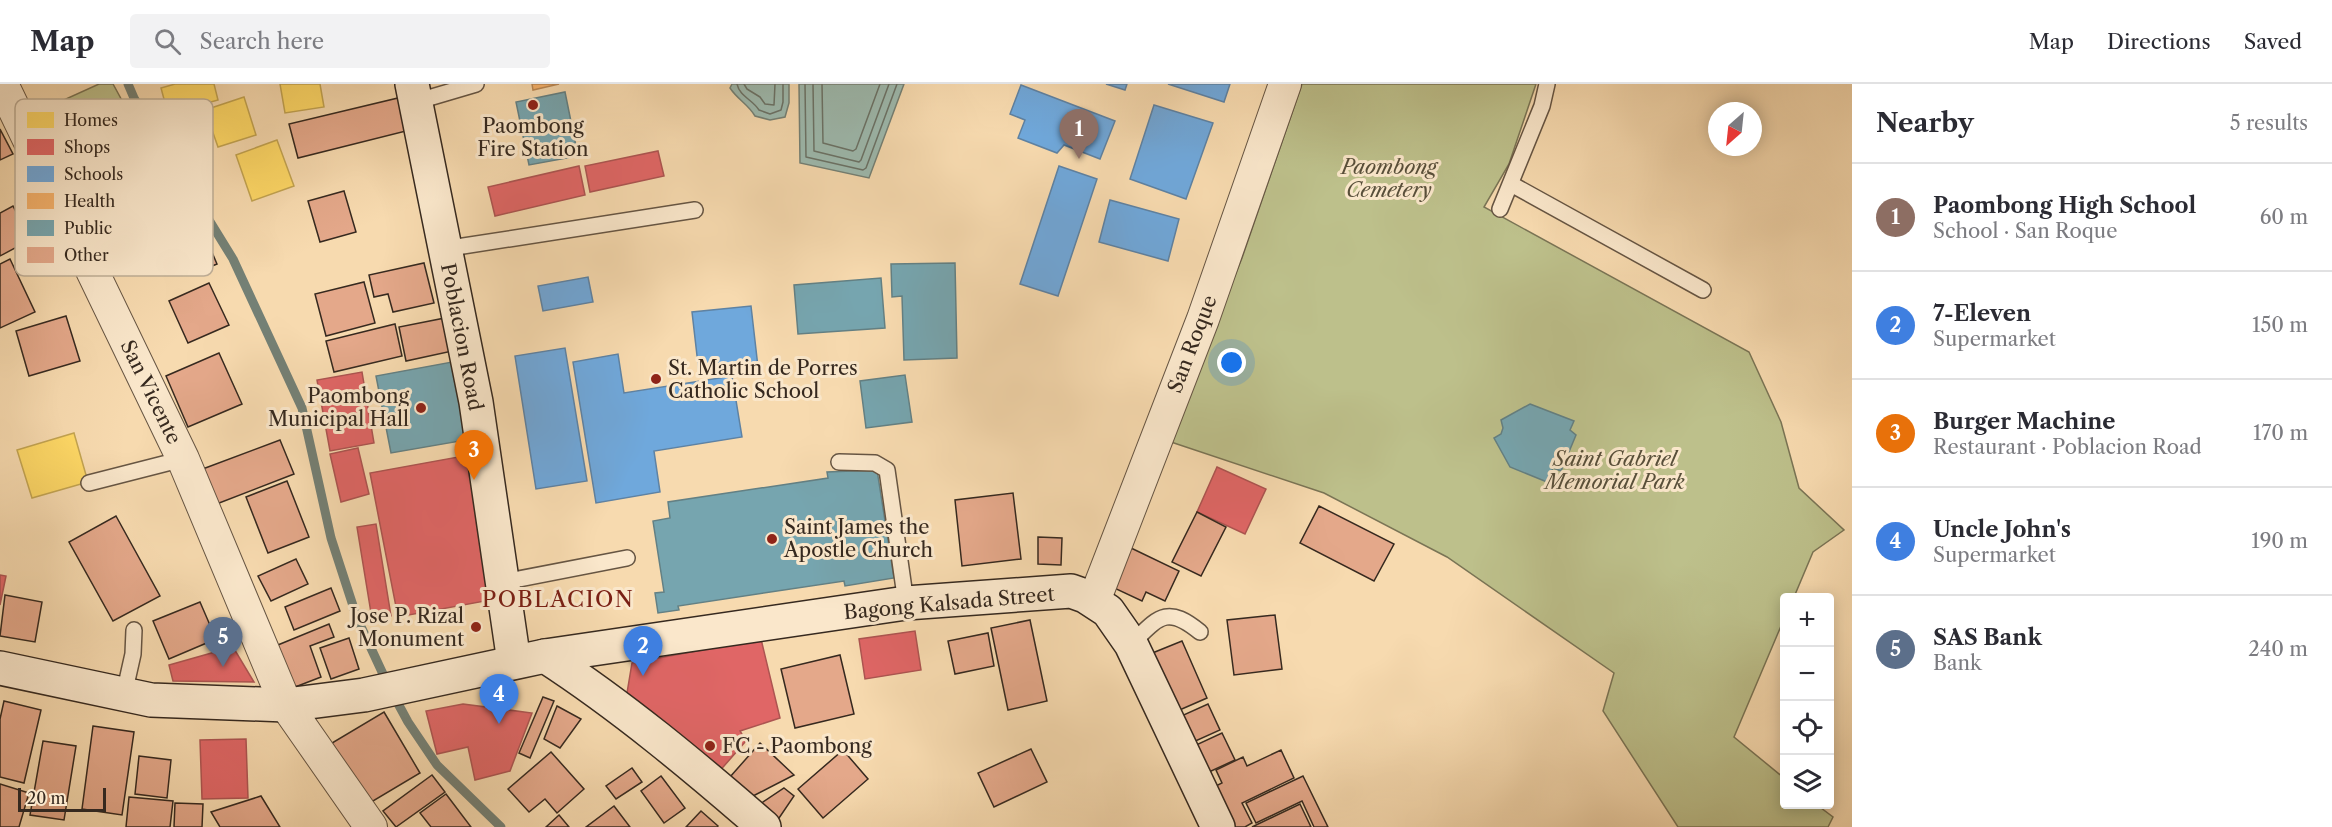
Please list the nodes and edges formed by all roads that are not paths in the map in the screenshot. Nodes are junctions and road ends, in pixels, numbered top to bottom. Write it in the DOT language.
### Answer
graph roads {
  1 [pos="2,84"];
  2 [pos="476,84"];
  3 [pos="1285,84"];
  4 [pos="1547,84"];
  5 [pos="414,93"];
  6 [pos="15,111"];
  7 [pos="1511,184"];
  8 [pos="1500,209"];
  9 [pos="694,210"];
  10 [pos="444,249"];
  11 [pos="95,276"];
  12 [pos="1703,290"];
  13 [pos="183,459"];
  14 [pos="839,462"];
  15 [pos="89,483"];
  16 [pos="627,558"];
  17 [pos="503,582"];
  18 [pos="1094,601"];
  19 [pos="906,603"];
  20 [pos="134,630"];
  21 [pos="1200,632"];
  22 [pos="1131,644"];
  23 [pos="530,659"];
  24 [pos="0,668"];
  25 [pos="124,694"];
  26 [pos="286,705"];
  27 [pos="371,827"];
  28 [pos="764,827"];
  29 [pos="1218,827"];
  1 -- 6 [label="street, San Vicente"];
  2 -- 5 [label="lane"];
  3 -- 18 [label="street, San Roque"];
  4 -- 7 [label="lane"];
  5 -- 10 [label="main road, Poblacion Road"];
  7 -- 8 [label="lane"];
  7 -- 12 [label="lane"];
  9 -- 10 [label="lane"];
  10 -- 17 [label="main road, Poblacion Road"];
  11 -- 13 [label="street, San Vicente"];
  13 -- 15 [label="lane"];
  13 -- 26 [label="street, San Vicente"];
  14 -- 19 [label="lane"];
  16 -- 17 [label="lane"];
  17 -- 23 [label="main road, Poblacion Road"];
  18 -- 19 [label="main road, Bagong Kalsada Street"];
  18 -- 22 [label="main road, Bagong Kalsada Street"];
  19 -- 23 [label="main road, Bagong Kalsada Street"];
  20 -- 25 [label="lane"];
  21 -- 22 [label="lane"];
  22 -- 29 [label="main road, Bagong Kalsada Street"];
  23 -- 26 [label="main road, Bagong Kalsada Street"];
  23 -- 28 [label="main road"];
  24 -- 25 [label="main road, Bagong Kalsada Street"];
  25 -- 26 [label="main road, Bagong Kalsada Street"];
  26 -- 27 [label="street, San Vicente"];
}
